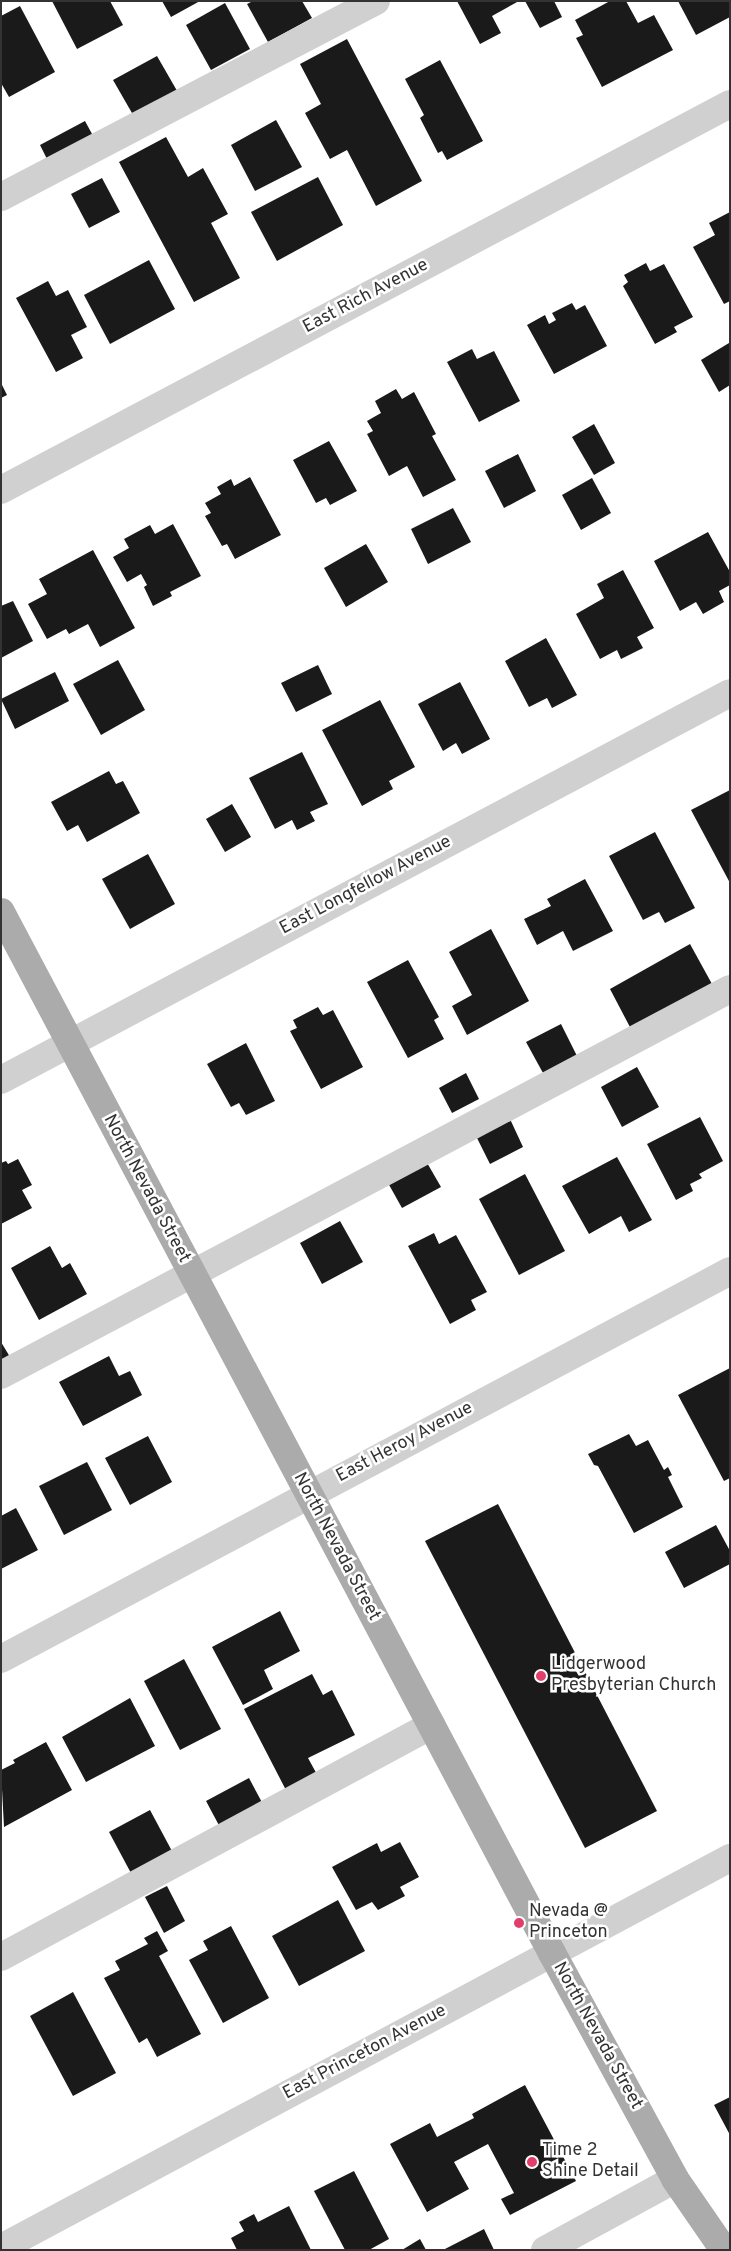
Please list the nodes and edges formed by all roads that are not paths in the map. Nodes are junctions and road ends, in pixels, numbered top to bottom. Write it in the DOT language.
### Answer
graph roads {
  1 [pos="376,1"];
  2 [pos="730,104"];
  3 [pos="1,197"];
  4 [pos="1,490"];
  5 [pos="730,692"];
  6 [pos="1,912"];
  7 [pos="730,989"];
  8 [pos="69,1044"];
  9 [pos="1,1080"];
  10 [pos="730,1271"];
  11 [pos="191,1274"];
  12 [pos="1,1375"];
  13 [pos="308,1494"];
  14 [pos="1,1659"];
  15 [pos="431,1725"];
  16 [pos="730,1858"];
  17 [pos="552,1953"];
  18 [pos="1,1957"];
  19 [pos="675,2179"];
  20 [pos="1,2248"];
  21 [pos="545,2250"];
  22 [pos="703,2250"];
  23 [pos="724,2250"];
  1 -- 3 [label="street"];
  2 -- 4 [label="street, East Rich Avenue"];
  5 -- 8 [label="street, East Longfellow Avenue"];
  6 -- 8 [label="main road, North Nevada Street"];
  7 -- 11 [label="street"];
  8 -- 9 [label="street, East Longfellow Avenue"];
  8 -- 11 [label="main road, North Nevada Street"];
  10 -- 13 [label="street, East Heroy Avenue"];
  11 -- 12 [label="street"];
  11 -- 13 [label="main road, North Nevada Street"];
  13 -- 14 [label="street, East Heroy Avenue"];
  13 -- 15 [label="main road, North Nevada Street"];
  15 -- 17 [label="main road, North Nevada Street"];
  15 -- 18 [label="street"];
  16 -- 17 [label="street, East Princeton Avenue"];
  17 -- 19 [label="main road, North Nevada Street"];
  17 -- 20 [label="street, East Princeton Avenue"];
  19 -- 21 [label="street"];
  19 -- 22 [label="main road, North Nevada Street"];
  19 -- 23 [label="main road, North Nevada Street"];
}
